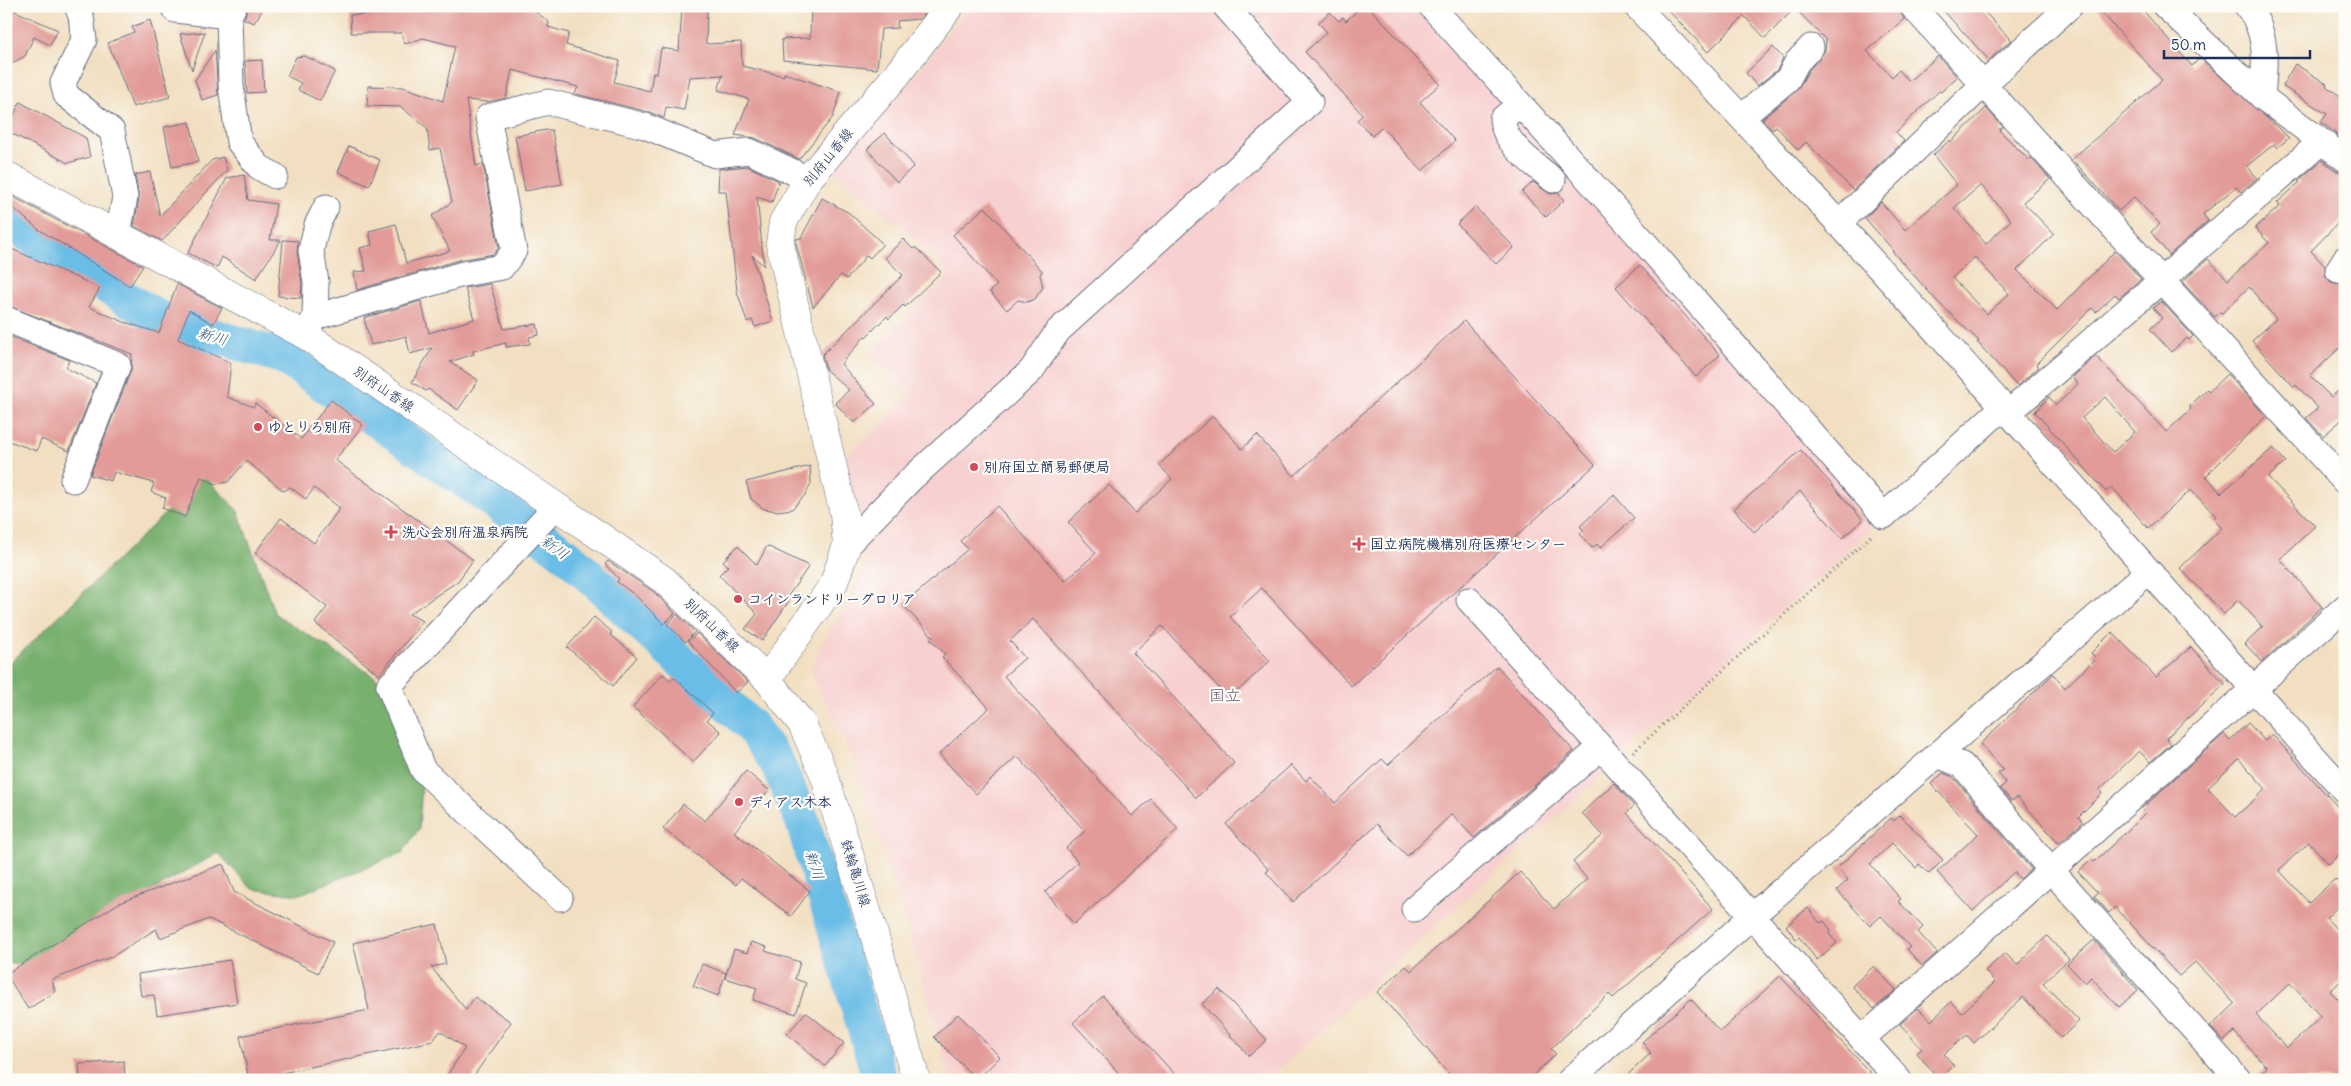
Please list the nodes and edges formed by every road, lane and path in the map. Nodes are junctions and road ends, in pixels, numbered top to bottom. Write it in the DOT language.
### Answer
graph roads {
  1 [pos="77,6"];
  2 [pos="176,6"];
  3 [pos="950,6"];
  4 [pos="1225,6"];
  5 [pos="1432,6"];
  6 [pos="1636,6"];
  7 [pos="2070,6"];
  8 [pos="2165,6"];
  9 [pos="2247,6"];
  10 [pos="1914,7"];
  11 [pos="232,11"];
  12 [pos="1811,47"];
  13 [pos="1983,85"];
  14 [pos="2262,98"];
  15 [pos="1520,104"];
  16 [pos="1742,117"];
  17 [pos="2321,142"];
  18 [pos="2345,159"];
  19 [pos="6,175"];
  20 [pos="274,176"];
  21 [pos="808,179"];
  22 [pos="1553,180"];
  23 [pos="326,207"];
  24 [pos="1838,224"];
  25 [pos="118,234"];
  26 [pos="2162,280"];
  27 [pos="6,319"];
  28 [pos="310,326"];
  29 [pos="2004,411"];
  30 [pos="73,480"];
  31 [pos="2345,482"];
  32 [pos="556,506"];
  33 [pos="1884,516"];
  34 [pos="847,545"];
  35 [pos="2149,571"];
  36 [pos="1469,600"];
  37 [pos="2345,607"];
  38 [pos="767,679"];
  39 [pos="2254,690"];
  40 [pos="1600,748"];
  41 [pos="1937,755"];
  42 [pos="1617,767"];
  43 [pos="2345,791"];
  44 [pos="2051,870"];
  45 [pos="560,898"];
  46 [pos="1414,909"];
  47 [pos="1752,916"];
  48 [pos="1862,1039"];
  49 [pos="916,1080"];
  50 [pos="1570,1080"];
  51 [pos="1899,1080"];
  52 [pos="2239,1080"];
  1 -- 25 [label="street"];
  2 -- 11 [label="street"];
  3 -- 21 [label="main road, 別府山香線"];
  4 -- 34 [label="street"];
  5 -- 15 [label="street"];
  6 -- 16 [label="street"];
  7 -- 13 [label="street"];
  8 -- 14 [label="street"];
  9 -- 14 [label="street"];
  10 -- 13 [label="street"];
  11 -- 20 [label="street"];
  12 -- 16 [label="street"];
  13 -- 24 [label="street"];
  13 -- 26 [label="street"];
  14 -- 17 [label="street"];
  15 -- 22 [label="street"];
  15 -- 33 [label="street"];
  16 -- 24 [label="street"];
  17 -- 18 [label="street"];
  17 -- 26 [label="street"];
  19 -- 25 [label="main road, 別府山香線"];
  21 -- 28 [label="street"];
  21 -- 34 [label="main road, 別府山香線"];
  23 -- 28 [label="street"];
  24 -- 29 [label="street"];
  25 -- 28 [label="main road, 別府山香線"];
  26 -- 29 [label="street"];
  26 -- 31 [label="street"];
  27 -- 30 [label="street"];
  28 -- 32 [label="main road, 別府山香線"];
  29 -- 33 [label="street"];
  29 -- 35 [label="street"];
  32 -- 38 [label="main road, 別府山香線"];
  32 -- 45 [label="street"];
  33 -- 42 [label="path"];
  34 -- 38 [label="main road, 別府山香線"];
  35 -- 39 [label="street"];
  35 -- 41 [label="street"];
  36 -- 40 [label="street"];
  37 -- 39 [label="street"];
  38 -- 49 [label="main road, 鉄輪亀川線"];
  39 -- 43 [label="street"];
  39 -- 44 [label="street"];
  40 -- 42 [label="street"];
  40 -- 46 [label="street"];
  41 -- 44 [label="street"];
  41 -- 47 [label="street"];
  42 -- 47 [label="street"];
  44 -- 48 [label="street"];
  44 -- 52 [label="street"];
  47 -- 48 [label="street"];
  47 -- 50 [label="street"];
  48 -- 51 [label="street"];
}
